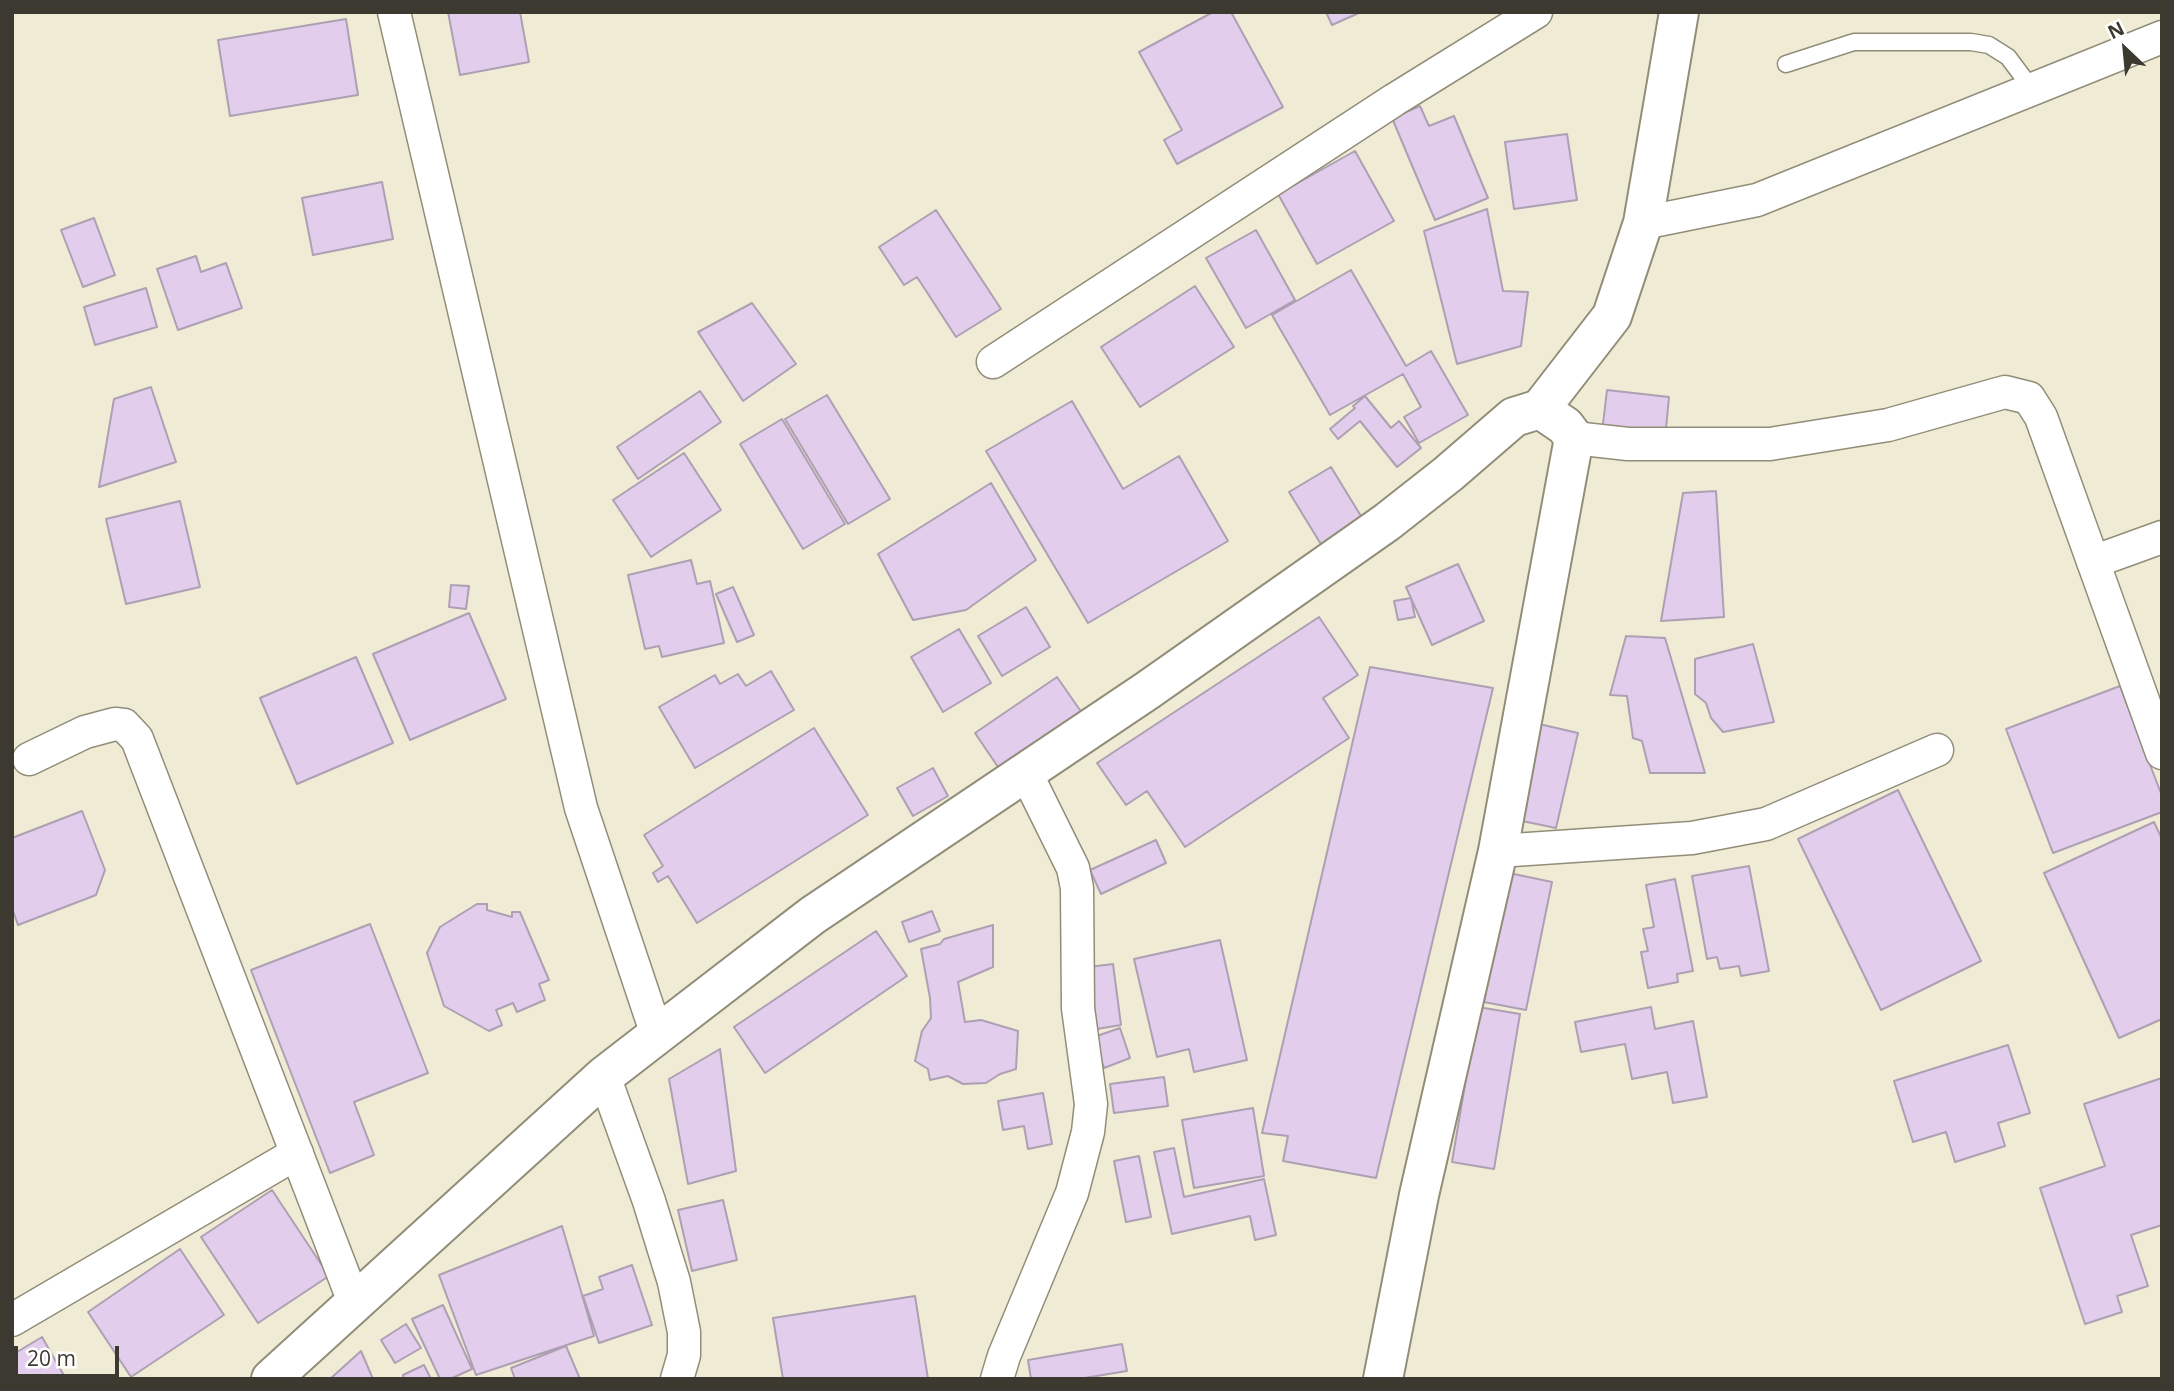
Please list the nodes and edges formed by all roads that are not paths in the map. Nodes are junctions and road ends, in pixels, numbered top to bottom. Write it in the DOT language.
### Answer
graph roads {
  1 [pos="394,12"];
  2 [pos="1536,12"];
  3 [pos="1679,12"];
  4 [pos="2162,37"];
  5 [pos="1786,64"];
  6 [pos="2032,89"];
  7 [pos="1643,223"];
  8 [pos="993,362"];
  9 [pos="1540,409"];
  10 [pos="1574,438"];
  11 [pos="2162,537"];
  12 [pos="2093,562"];
  13 [pos="1937,750"];
  14 [pos="2162,753"];
  15 [pos="29,759"];
  16 [pos="1024,771"];
  17 [pos="1499,852"];
  18 [pos="657,1035"];
  19 [pos="604,1076"];
  20 [pos="297,1153"];
  21 [pos="354,1302"];
  22 [pos="12,1320"];
  23 [pos="271,1379"];
  24 [pos="677,1379"];
  25 [pos="997,1379"];
  26 [pos="1383,1379"];
  1 -- 18 [label="street"];
  2 -- 8 [label="street"];
  3 -- 7 [label="main road"];
  4 -- 6 [label="street"];
  5 -- 6 [label="lane"];
  6 -- 7 [label="street"];
  7 -- 9 [label="main road"];
  9 -- 10 [label="main road"];
  9 -- 16 [label="main road"];
  10 -- 12 [label="street"];
  10 -- 17 [label="main road"];
  11 -- 12 [label="street"];
  12 -- 14 [label="street"];
  13 -- 17 [label="street"];
  15 -- 20 [label="street"];
  16 -- 18 [label="main road"];
  16 -- 25 [label="street"];
  17 -- 26 [label="main road"];
  18 -- 19 [label="main road"];
  19 -- 21 [label="main road"];
  19 -- 24 [label="street"];
  20 -- 21 [label="street"];
  20 -- 22 [label="street"];
  21 -- 23 [label="main road"];
}
